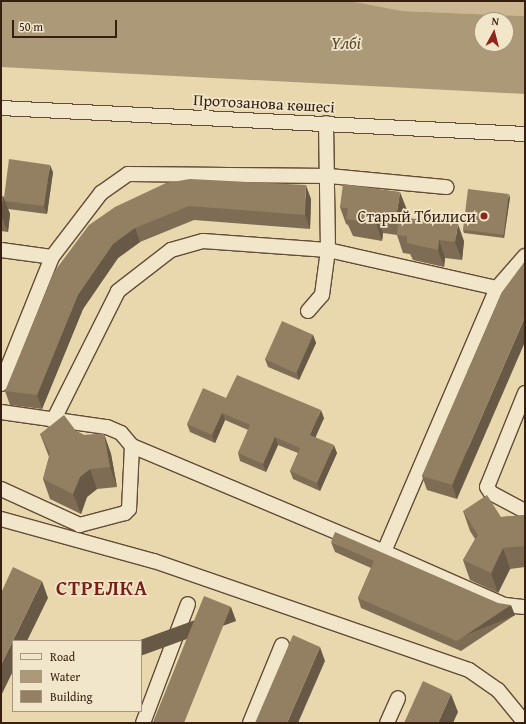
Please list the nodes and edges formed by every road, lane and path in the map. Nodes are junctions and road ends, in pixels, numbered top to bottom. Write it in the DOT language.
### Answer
graph roads {
  1 [pos="1,108"];
  2 [pos="326,123"];
  3 [pos="525,134"];
  4 [pos="330,176"];
  5 [pos="446,187"];
  6 [pos="1,250"];
  7 [pos="328,250"];
  8 [pos="525,256"];
  9 [pos="52,257"];
  10 [pos="497,288"];
  11 [pos="308,312"];
  12 [pos="1,384"];
  13 [pos="525,393"];
  14 [pos="1,412"];
  15 [pos="53,421"];
  16 [pos="132,446"];
  17 [pos="1,489"];
  18 [pos="525,511"];
  19 [pos="1,519"];
  20 [pos="384,552"];
  21 [pos="188,604"];
  22 [pos="525,607"];
  23 [pos="282,645"];
  24 [pos="398,698"];
  25 [pos="142,723"];
  26 [pos="250,723"];
  27 [pos="387,723"];
  28 [pos="525,723"];
  1 -- 2 [label="street, Протозанова көшесі"];
  2 -- 3 [label="street, Протозанова көшесі"];
  2 -- 4 [label="street"];
  4 -- 5 [label="street"];
  4 -- 7 [label="street"];
  4 -- 9 [label="street"];
  6 -- 9 [label="street"];
  7 -- 10 [label="street"];
  7 -- 11 [label="street"];
  7 -- 15 [label="street"];
  8 -- 10 [label="street"];
  9 -- 12 [label="street"];
  10 -- 20 [label="street"];
  13 -- 18 [label="street"];
  14 -- 15 [label="street"];
  15 -- 16 [label="street"];
  16 -- 17 [label="street"];
  16 -- 20 [label="street"];
  19 -- 28 [label="street"];
  20 -- 22 [label="street"];
  21 -- 25 [label="street"];
  23 -- 26 [label="street"];
  24 -- 27 [label="street"];
}
